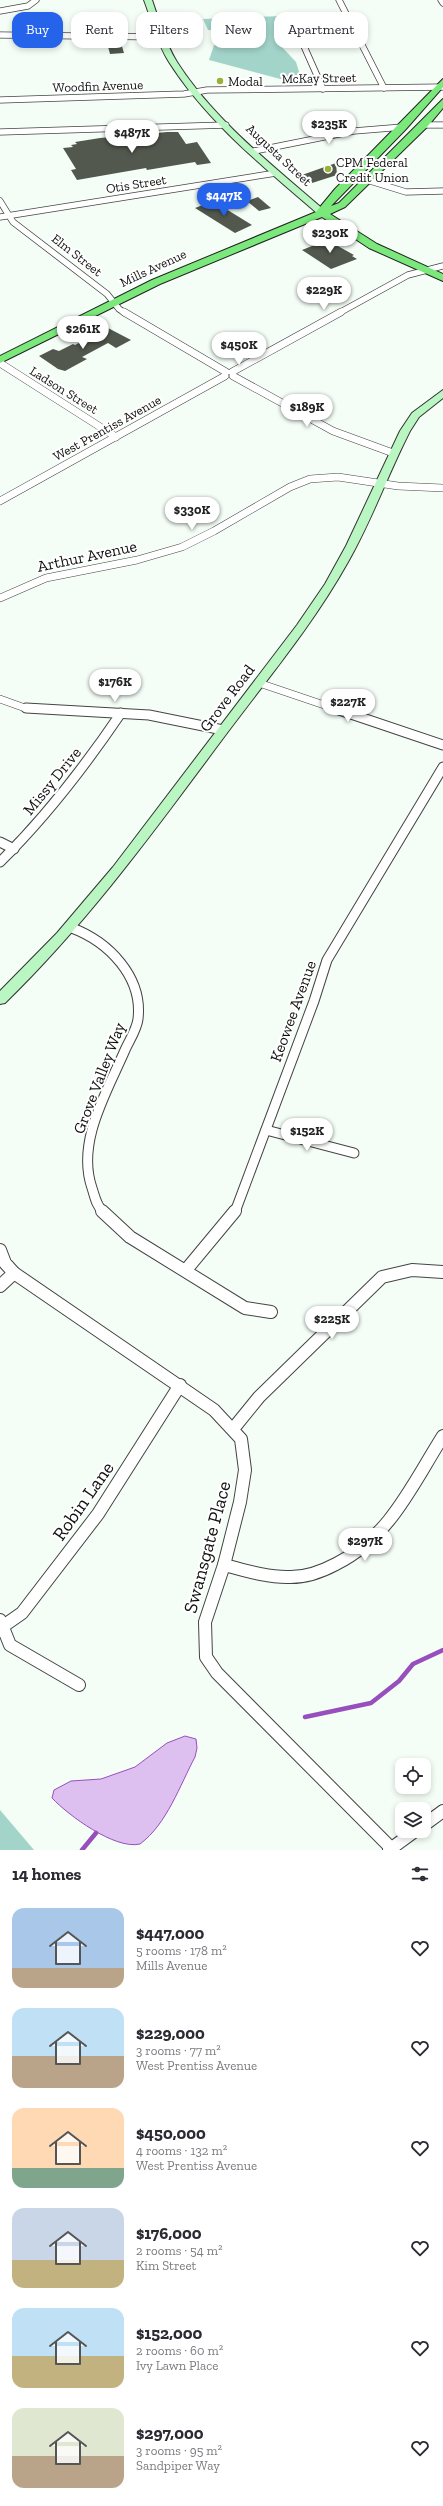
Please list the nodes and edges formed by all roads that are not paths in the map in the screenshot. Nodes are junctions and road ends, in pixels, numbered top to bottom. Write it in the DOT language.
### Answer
graph roads {
  1 [pos="36,0"];
  2 [pos="148,0"];
  3 [pos="339,0"];
  4 [pos="441,0"];
  5 [pos="443,3"];
  6 [pos="0,12"];
  7 [pos="153,12"];
  8 [pos="345,12"];
  9 [pos="0,35"];
  10 [pos="136,37"];
  11 [pos="167,48"];
  12 [pos="305,48"];
  13 [pos="364,48"];
  14 [pos="442,86"];
  15 [pos="384,88"];
  16 [pos="323,89"];
  17 [pos="196,92"];
  18 [pos="0,100"];
  19 [pos="443,102"];
  20 [pos="443,124"];
  21 [pos="226,125"];
  22 [pos="424,125"];
  23 [pos="403,127"];
  24 [pos="0,132"];
  25 [pos="254,151"];
  26 [pos="276,173"];
  27 [pos="354,176"];
  28 [pos="369,181"];
  29 [pos="443,191"];
  30 [pos="0,201"];
  31 [pos="322,212"];
  32 [pos="8,216"];
  33 [pos="0,218"];
  34 [pos="443,266"];
  35 [pos="424,270"];
  36 [pos="443,278"];
  37 [pos="113,302"];
  38 [pos="0,361"];
  39 [pos="229,374"];
  40 [pos="443,393"];
  41 [pos="116,437"];
  42 [pos="393,453"];
  43 [pos="380,483"];
  44 [pos="443,488"];
  45 [pos="0,501"];
  46 [pos="0,598"];
  47 [pos="259,683"];
  48 [pos="0,700"];
  49 [pos="121,713"];
  50 [pos="223,730"];
  51 [pos="443,745"];
  52 [pos="443,767"];
  53 [pos="0,842"];
  54 [pos="14,849"];
  55 [pos="0,862"];
  56 [pos="72,928"];
  57 [pos="0,999"];
  58 [pos="266,1130"];
  59 [pos="354,1153"];
  60 [pos="0,1250"];
  61 [pos="186,1270"];
  62 [pos="443,1272"];
  63 [pos="14,1273"];
  64 [pos="0,1286"];
  65 [pos="271,1312"];
  66 [pos="180,1386"];
  67 [pos="233,1429"];
  68 [pos="443,1436"];
  69 [pos="224,1565"];
  70 [pos="1,1623"];
  71 [pos="79,1685"];
  72 [pos="443,1811"];
  73 [pos="431,1820"];
  74 [pos="406,1838"];
  75 [pos="391,1849"];
  1 -- 6 [label="street"];
  2 -- 7 [label="main road, Augusta Street"];
  3 -- 8 [label="street"];
  4 -- 5 [label="street"];
  9 -- 10 [label="street"];
  11 -- 17 [label="main road, Augusta Street"];
  12 -- 16 [label="street"];
  13 -- 15 [label="street"];
  14 -- 15 [label="street, McKay Street"];
  14 -- 23 [label="main road"];
  15 -- 16 [label="street, McKay Street"];
  16 -- 17 [label="street, McKay Street"];
  17 -- 18 [label="street, Woodfin Avenue"];
  17 -- 21 [label="main road, Augusta Street"];
  19 -- 22 [label="main road"];
  20 -- 22 [label="street"];
  21 -- 24 [label="street"];
  21 -- 25 [label="main road, Augusta Street"];
  22 -- 28 [label="main road"];
  23 -- 25 [label="street"];
  23 -- 27 [label="main road"];
  25 -- 26 [label="main road, Augusta Street"];
  26 -- 31 [label="main road, Augusta Street"];
  26 -- 32 [label="street, Otis Street"];
  27 -- 28 [label="street"];
  27 -- 31 [label="main road"];
  28 -- 29 [label="street"];
  28 -- 31 [label="main road"];
  30 -- 32 [label="street, Elm Street"];
  31 -- 35 [label="main road, Augusta Street"];
  31 -- 37 [label="main road, Mills Avenue"];
  32 -- 33 [label="street, Otis Street"];
  32 -- 37 [label="street, Elm Street"];
  34 -- 35 [label="street, West Prentiss Avenue"];
  35 -- 36 [label="main road, Augusta Street"];
  35 -- 39 [label="street, West Prentiss Avenue"];
  37 -- 38 [label="main road, Mills Avenue"];
  37 -- 39 [label="street, Elm Street"];
  38 -- 41 [label="street, Ladson Street"];
  39 -- 41 [label="street, West Prentiss Avenue"];
  39 -- 42 [label="street, Elm Street"];
  40 -- 42 [label="main road, Grove Road"];
  41 -- 45 [label="street, West Prentiss Avenue"];
  42 -- 43 [label="main road, Grove Road"];
  43 -- 44 [label="street, Arthur Avenue"];
  43 -- 46 [label="street, Arthur Avenue"];
  43 -- 47 [label="main road, Grove Road"];
  47 -- 50 [label="main road, Grove Road"];
  47 -- 51 [label="street"];
  48 -- 49 [label="street"];
  49 -- 50 [label="street"];
  49 -- 54 [label="street, Missy Drive"];
  50 -- 56 [label="main road, Grove Road"];
  52 -- 58 [label="street, Keowee Avenue"];
  53 -- 54 [label="street"];
  54 -- 55 [label="street, Missy Drive"];
  56 -- 57 [label="main road, Grove Road"];
  56 -- 61 [label="street, Grove Valley Way"];
  58 -- 59 [label="street"];
  58 -- 61 [label="street, Keowee Avenue"];
  60 -- 63 [label="street, Swansgate Place"];
  61 -- 65 [label="street, Grove Valley Way"];
  62 -- 67 [label="street"];
  63 -- 64 [label="street"];
  63 -- 66 [label="street, Swansgate Place"];
  66 -- 67 [label="street, Swansgate Place"];
  66 -- 70 [label="street, Robin Lane"];
  67 -- 69 [label="street, Swansgate Place"];
  68 -- 69 [label="street"];
  69 -- 75 [label="street, Swansgate Place"];
  70 -- 71 [label="street"];
  72 -- 73 [label="street"];
  74 -- 75 [label="street"];
}
